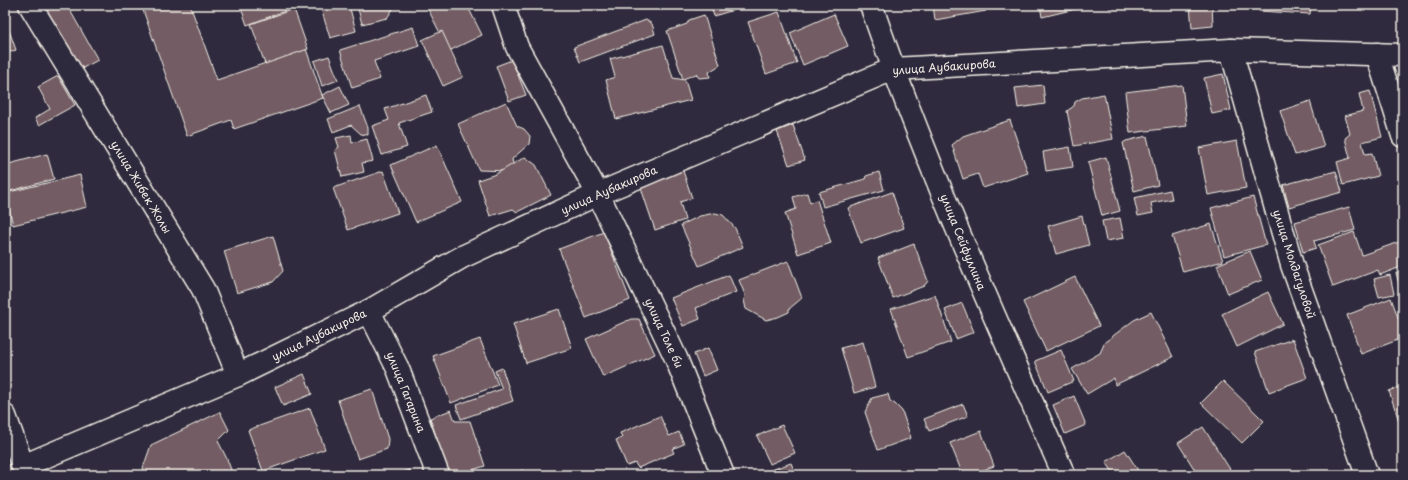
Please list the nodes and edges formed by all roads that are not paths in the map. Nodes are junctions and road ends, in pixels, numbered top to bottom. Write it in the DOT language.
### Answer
graph roads {
  1 [pos="30,5"];
  2 [pos="503,5"];
  3 [pos="871,5"];
  4 [pos="1232,50"];
  5 [pos="1378,54"];
  6 [pos="1403,55"];
  7 [pos="893,69"];
  8 [pos="1403,136"];
  9 [pos="598,194"];
  10 [pos="369,311"];
  11 [pos="238,375"];
  12 [pos="5,416"];
  13 [pos="25,470"];
  14 [pos="438,475"];
  15 [pos="723,475"];
  16 [pos="1064,475"];
  17 [pos="1367,475"];
  1 -- 11 [label="street, улица Жибек Жолы"];
  2 -- 9 [label="street, улица Толе би"];
  3 -- 7 [label="street, улица Сейфуллина"];
  4 -- 5 [label="street, улица Аубакирова"];
  4 -- 7 [label="street, улица Аубакирова"];
  4 -- 17 [label="street, улица Молдагуловой"];
  5 -- 6 [label="street, улица Аубакирова"];
  5 -- 8 [label="street"];
  7 -- 9 [label="street, улица Аубакирова"];
  7 -- 16 [label="street, улица Сейфуллина"];
  9 -- 10 [label="street, улица Аубакирова"];
  9 -- 15 [label="street, улица Толе би"];
  10 -- 11 [label="street, улица Аубакирова"];
  10 -- 14 [label="street, улица Гагарина"];
  11 -- 13 [label="street, улица Аубакирова"];
  12 -- 13 [label="street"];
}
